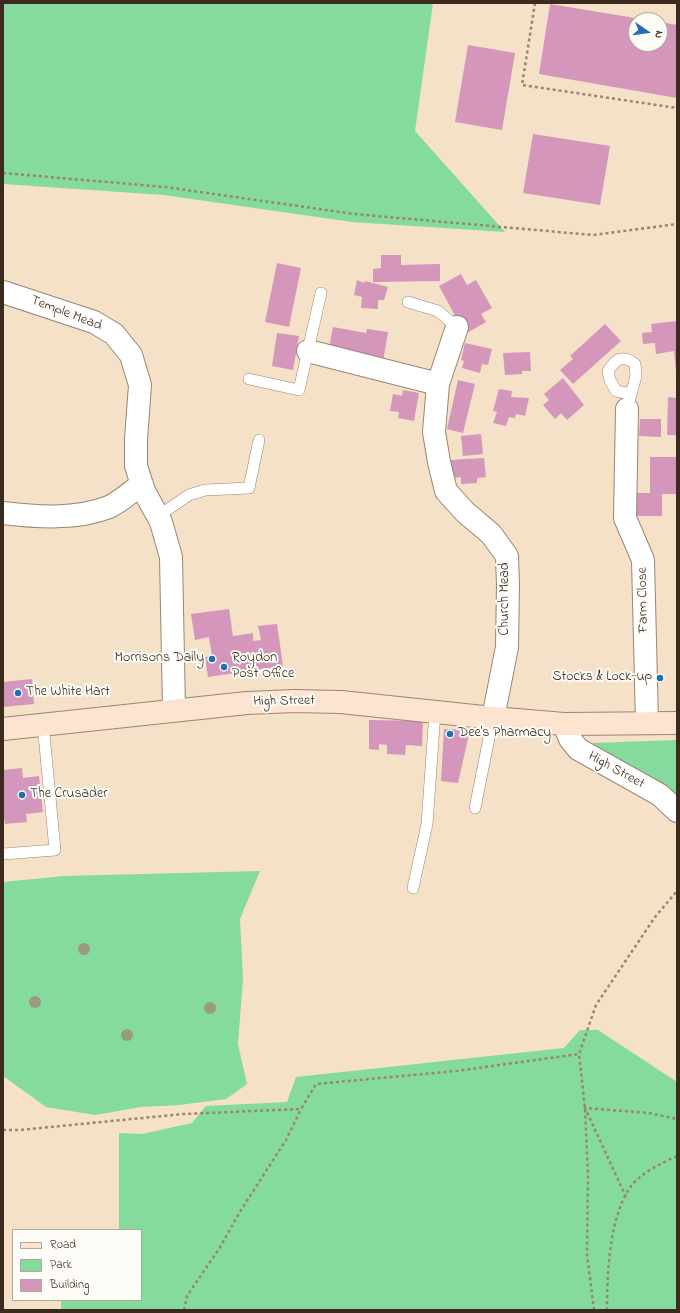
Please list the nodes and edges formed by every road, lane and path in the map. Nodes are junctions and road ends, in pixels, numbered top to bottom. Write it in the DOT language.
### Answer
graph roads {
  1 [pos="535,3"];
  2 [pos="677,108"];
  3 [pos="3,173"];
  4 [pos="677,224"];
  5 [pos="3,292"];
  6 [pos="321,293"];
  7 [pos="408,302"];
  8 [pos="457,327"];
  9 [pos="308,351"];
  10 [pos="249,379"];
  11 [pos="438,384"];
  12 [pos="629,401"];
  13 [pos="259,440"];
  14 [pos="142,484"];
  15 [pos="3,513"];
  16 [pos="158,516"];
  17 [pos="174,710"];
  18 [pos="435,712"];
  19 [pos="493,718"];
  20 [pos="647,723"];
  21 [pos="677,723"];
  22 [pos="43,724"];
  23 [pos="564,724"];
  24 [pos="3,729"];
  25 [pos="475,808"];
  26 [pos="677,811"];
  27 [pos="3,854"];
  28 [pos="413,888"];
  29 [pos="677,890"];
  30 [pos="579,1054"];
  31 [pos="585,1108"];
  32 [pos="302,1109"];
  33 [pos="677,1118"];
  34 [pos="3,1130"];
  35 [pos="677,1156"];
  36 [pos="626,1197"];
  37 [pos="184,1310"];
  38 [pos="594,1310"];
  39 [pos="607,1310"];
  1 -- 2 [label="path"];
  3 -- 4 [label="path"];
  5 -- 14 [label="street, Temple Mead"];
  6 -- 9 [label="lane"];
  7 -- 8 [label="lane"];
  8 -- 11 [label="street, Church Mead"];
  9 -- 10 [label="lane"];
  9 -- 11 [label="street"];
  11 -- 19 [label="street, Church Mead"];
  12 -- 20 [label="street, Farm Close"];
  13 -- 16 [label="lane"];
  14 -- 15 [label="street"];
  14 -- 16 [label="street, Temple Mead"];
  16 -- 17 [label="street, Temple Mead"];
  17 -- 18 [label="main road, High Street"];
  17 -- 22 [label="main road, High Street"];
  18 -- 19 [label="main road, High Street"];
  18 -- 28 [label="lane"];
  19 -- 23 [label="main road, High Street"];
  19 -- 25 [label="lane"];
  20 -- 21 [label="main road, High Street"];
  20 -- 23 [label="main road, High Street"];
  22 -- 24 [label="main road, High Street"];
  22 -- 27 [label="lane"];
  23 -- 26 [label="street, High Street"];
  29 -- 30 [label="path"];
  30 -- 31 [label="path"];
  30 -- 32 [label="path"];
  31 -- 33 [label="path"];
  31 -- 36 [label="path"];
  31 -- 38 [label="path"];
  32 -- 34 [label="path"];
  32 -- 37 [label="path"];
  35 -- 36 [label="path"];
  36 -- 39 [label="path"];
}
